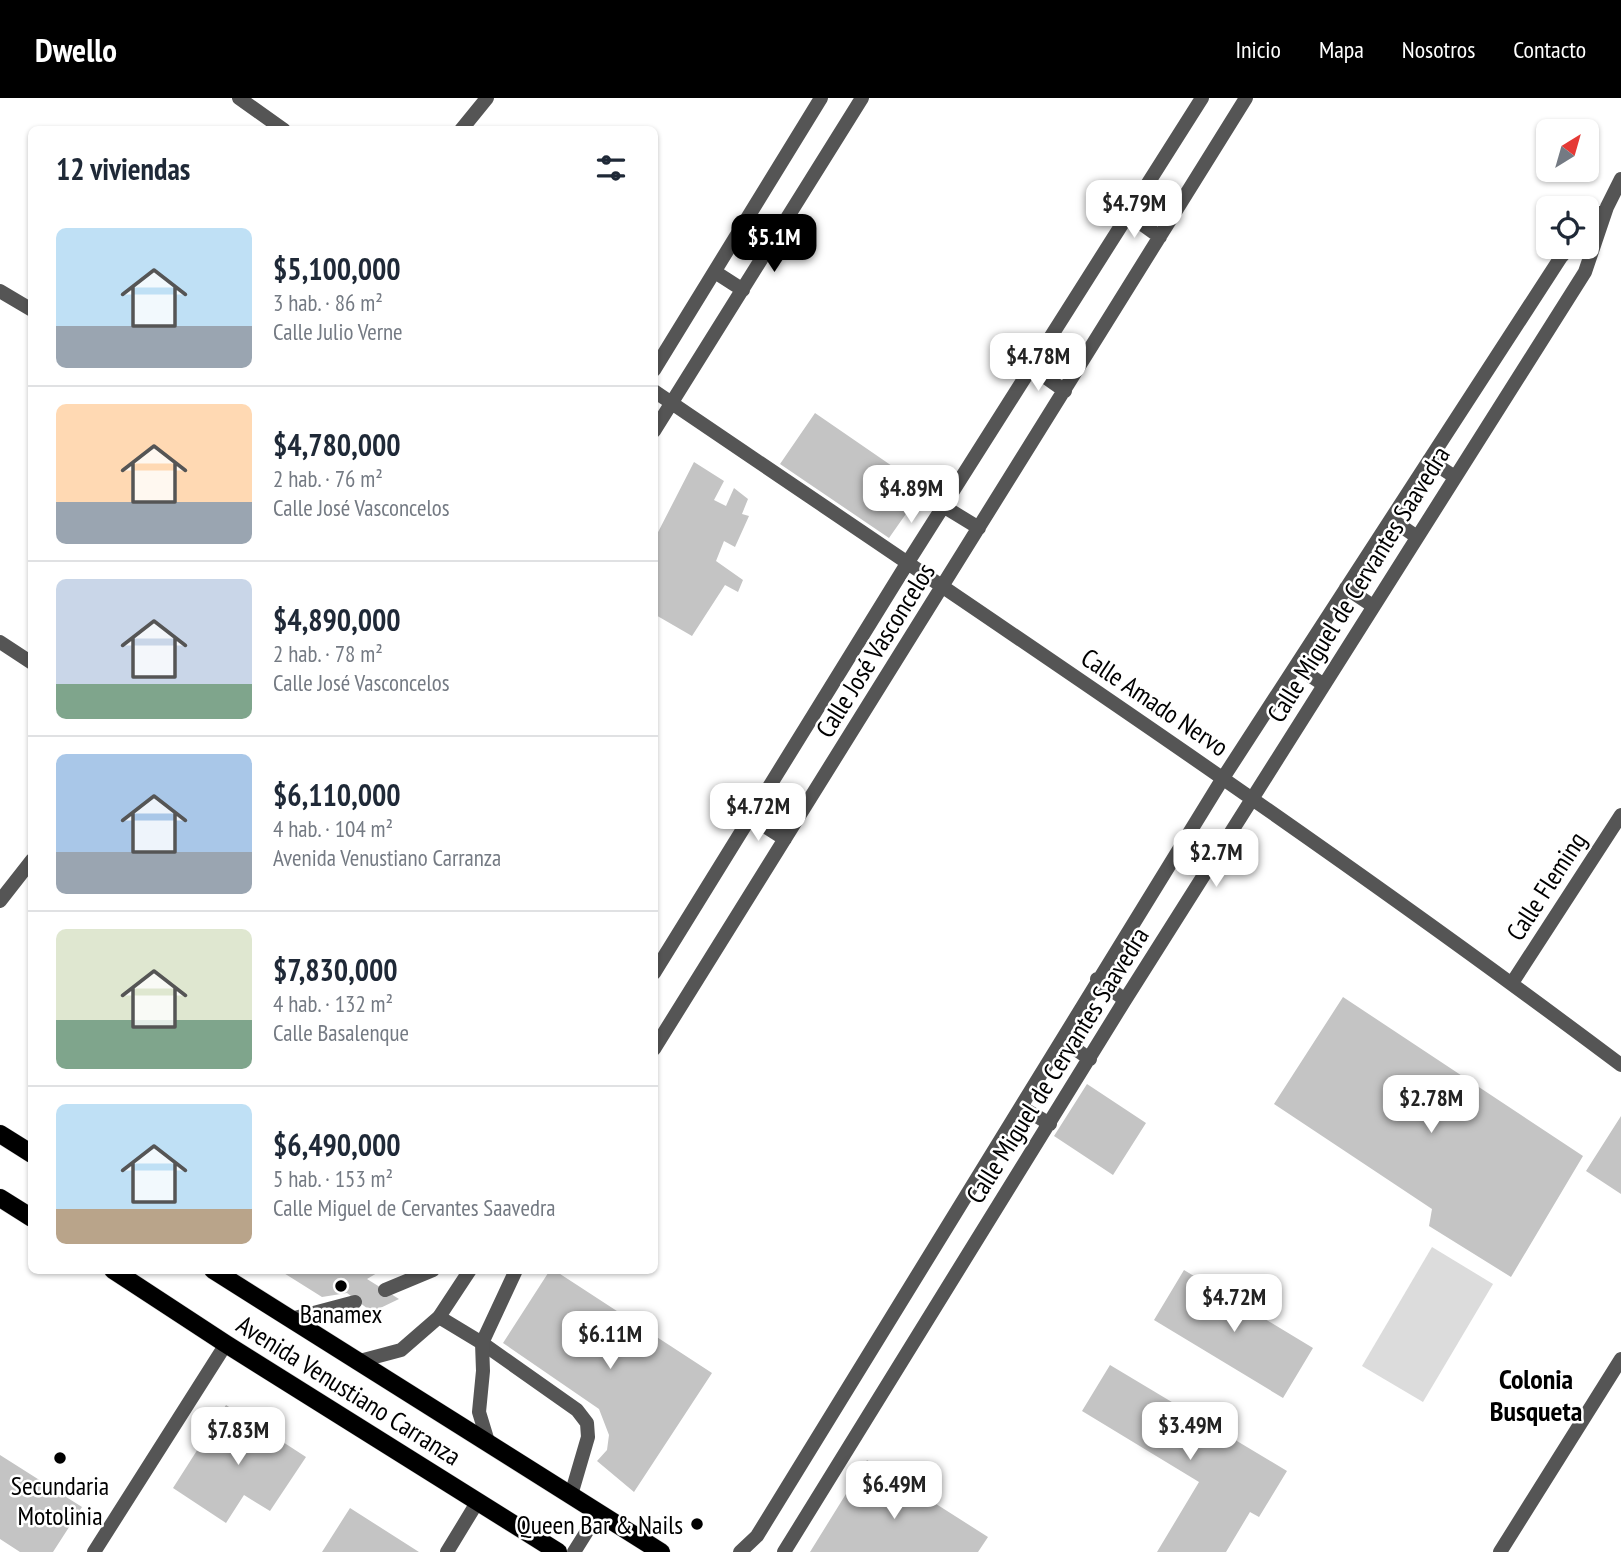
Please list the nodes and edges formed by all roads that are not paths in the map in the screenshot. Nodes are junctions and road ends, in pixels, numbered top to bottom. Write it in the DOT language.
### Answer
graph roads {
  1 [pos="239,98"];
  2 [pos="487,98"];
  3 [pos="821,98"];
  4 [pos="862,98"];
  5 [pos="1202,98"];
  6 [pos="1246,98"];
  7 [pos="259,104"];
  8 [pos="280,126"];
  9 [pos="464,126"];
  10 [pos="1621,179"];
  11 [pos="1607,207"];
  12 [pos="1128,214"];
  13 [pos="1599,215"];
  14 [pos="746,221"];
  15 [pos="1160,237"];
  16 [pos="775,239"];
  17 [pos="1560,259"];
  18 [pos="715,272"];
  19 [pos="743,290"];
  20 [pos="0,291"];
  21 [pos="28,308"];
  22 [pos="658,364"];
  23 [pos="1031,367"];
  24 [pos="1065,391"];
  25 [pos="658,394"];
  26 [pos="673,403"];
  27 [pos="658,425"];
  28 [pos="1429,460"];
  29 [pos="1455,477"];
  30 [pos="943,506"];
  31 [pos="1391,519"];
  32 [pos="979,528"];
  33 [pos="1417,537"];
  34 [pos="908,562"];
  35 [pos="943,586"];
  36 [pos="1346,588"];
  37 [pos="1373,606"];
  38 [pos="0,642"];
  39 [pos="28,660"];
  40 [pos="1296,666"];
  41 [pos="1324,685"];
  42 [pos="1223,778"];
  43 [pos="1252,799"];
  44 [pos="1621,816"];
  45 [pos="750,817"];
  46 [pos="785,839"];
  47 [pos="28,865"];
  48 [pos="0,901"];
  49 [pos="658,966"];
  50 [pos="1097,979"];
  51 [pos="1512,983"];
  52 [pos="1125,1000"];
  53 [pos="1062,1040"];
  54 [pos="658,1043"];
  55 [pos="1090,1059"];
  56 [pos="1621,1065"];
  57 [pos="1021,1107"];
  58 [pos="1050,1124"];
  59 [pos="0,1134"];
  60 [pos="28,1152"];
  61 [pos="0,1198"];
  62 [pos="28,1216"];
  63 [pos="119,1274"];
  64 [pos="220,1274"];
  65 [pos="423,1274"];
  66 [pos="467,1274"];
  67 [pos="514,1274"];
  68 [pos="385,1290"];
  69 [pos="355,1302"];
  70 [pos="439,1317"];
  71 [pos="291,1319"];
  72 [pos="482,1343"];
  73 [pos="226,1344"];
  74 [pos="1621,1359"];
  75 [pos="356,1362"];
  76 [pos="489,1445"];
  77 [pos="570,1495"];
  78 [pos="478,1501"];
  79 [pos="599,1513"];
  80 [pos="94,1552"];
  81 [pos="447,1552"];
  82 [pos="558,1552"];
  83 [pos="573,1552"];
  84 [pos="661,1552"];
  85 [pos="740,1552"];
  86 [pos="784,1552"];
  87 [pos="1500,1552"];
  1 -- 7 [label="street"];
  2 -- 9 [label="street"];
  3 -- 14 [label="street"];
  4 -- 16 [label="street"];
  5 -- 12 [label="street, Calle José Vasconcelos"];
  6 -- 15 [label="street, Calle José Vasconcelos"];
  7 -- 8 [label="street"];
  10 -- 11 [label="street, Calle Miguel de Cervantes Saavedra"];
  11 -- 13 [label="street, Calle Miguel de Cervantes Saavedra"];
  11 -- 29 [label="street, Calle Miguel de Cervantes Saavedra"];
  12 -- 15 [label="street"];
  12 -- 23 [label="street, Calle José Vasconcelos"];
  14 -- 16 [label="street"];
  14 -- 18 [label="street"];
  15 -- 24 [label="street, Calle José Vasconcelos"];
  16 -- 19 [label="street"];
  17 -- 28 [label="street, Calle Miguel de Cervantes Saavedra"];
  18 -- 19 [label="street"];
  18 -- 22 [label="street"];
  19 -- 26 [label="street"];
  20 -- 21 [label="street"];
  23 -- 24 [label="street"];
  23 -- 30 [label="street, Calle José Vasconcelos"];
  24 -- 32 [label="street, Calle José Vasconcelos"];
  25 -- 26 [label="street, Calle Amado Nervo"];
  26 -- 27 [label="street"];
  26 -- 34 [label="street, Calle Amado Nervo"];
  28 -- 29 [label="street"];
  28 -- 31 [label="street, Calle Miguel de Cervantes Saavedra"];
  29 -- 33 [label="street, Calle Miguel de Cervantes Saavedra"];
  30 -- 32 [label="street"];
  30 -- 34 [label="street, Calle José Vasconcelos"];
  31 -- 33 [label="street"];
  31 -- 36 [label="street, Calle Miguel de Cervantes Saavedra"];
  32 -- 35 [label="street, Calle José Vasconcelos"];
  33 -- 37 [label="street, Calle Miguel de Cervantes Saavedra"];
  34 -- 35 [label="street, Calle Amado Nervo"];
  34 -- 45 [label="street, Calle José Vasconcelos"];
  35 -- 42 [label="street, Calle Amado Nervo"];
  35 -- 46 [label="street, Calle José Vasconcelos"];
  36 -- 37 [label="street"];
  36 -- 40 [label="street, Calle Miguel de Cervantes Saavedra"];
  37 -- 41 [label="street, Calle Miguel de Cervantes Saavedra"];
  38 -- 39 [label="street"];
  40 -- 41 [label="street"];
  40 -- 42 [label="street, Calle Miguel de Cervantes Saavedra"];
  41 -- 43 [label="street, Calle Miguel de Cervantes Saavedra"];
  42 -- 43 [label="street, Calle Amado Nervo"];
  42 -- 50 [label="street, Calle Miguel de Cervantes Saavedra"];
  43 -- 51 [label="street, Calle Amado Nervo"];
  43 -- 52 [label="street, Calle Miguel de Cervantes Saavedra"];
  44 -- 51 [label="street, Calle Fleming"];
  45 -- 46 [label="street"];
  45 -- 49 [label="street, Calle José Vasconcelos"];
  46 -- 54 [label="street, Calle José Vasconcelos"];
  47 -- 48 [label="street"];
  50 -- 52 [label="street"];
  50 -- 53 [label="street, Calle Miguel de Cervantes Saavedra"];
  51 -- 56 [label="street, Calle Amado Nervo"];
  52 -- 55 [label="street, Calle Miguel de Cervantes Saavedra"];
  53 -- 55 [label="street"];
  53 -- 57 [label="street, Calle Miguel de Cervantes Saavedra"];
  55 -- 58 [label="street, Calle Miguel de Cervantes Saavedra"];
  57 -- 58 [label="street"];
  57 -- 85 [label="street, Calle Miguel de Cervantes Saavedra"];
  58 -- 86 [label="street, Calle Miguel de Cervantes Saavedra"];
  59 -- 60 [label="main road"];
  61 -- 62 [label="main road"];
  63 -- 73 [label="main road, Avenida Venustiano Carranza"];
  64 -- 71 [label="main road, Avenida Venustiano Carranza"];
  65 -- 68 [label="street"];
  66 -- 70 [label="street"];
  67 -- 72 [label="street"];
  69 -- 71 [label="street"];
  70 -- 72 [label="street"];
  70 -- 75 [label="street"];
  71 -- 75 [label="main road, Avenida Venustiano Carranza"];
  72 -- 76 [label="street"];
  72 -- 77 [label="street"];
  73 -- 78 [label="main road, Avenida Venustiano Carranza"];
  73 -- 80 [label="street"];
  74 -- 87 [label="street"];
  75 -- 76 [label="main road, Avenida Venustiano Carranza"];
  76 -- 77 [label="main road, Avenida Venustiano Carranza"];
  77 -- 79 [label="main road, Avenida Venustiano Carranza"];
  78 -- 81 [label="street"];
  78 -- 82 [label="main road, Avenida Venustiano Carranza"];
  79 -- 83 [label="street"];
  79 -- 84 [label="main road, Avenida Venustiano Carranza"];
}
